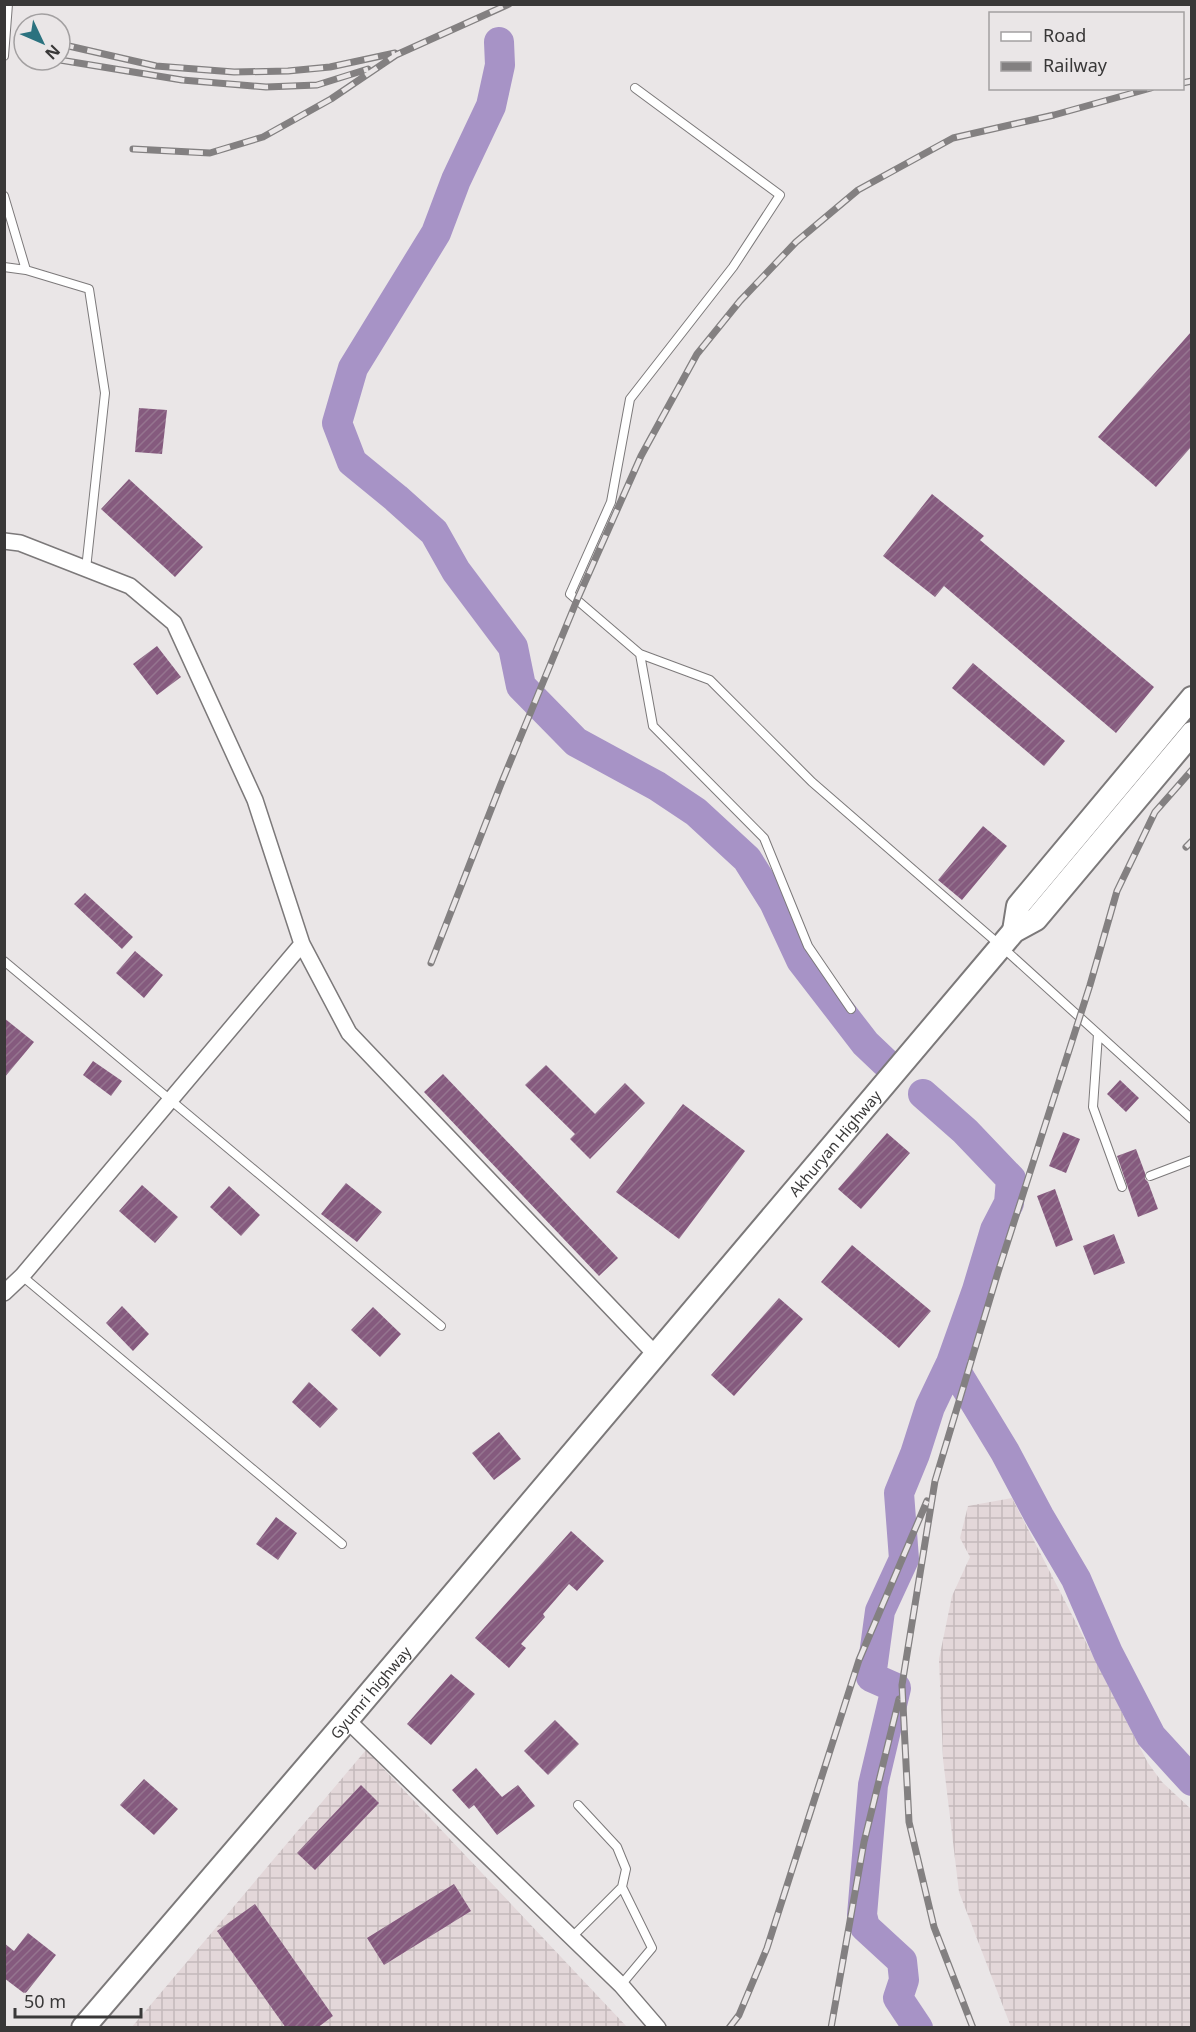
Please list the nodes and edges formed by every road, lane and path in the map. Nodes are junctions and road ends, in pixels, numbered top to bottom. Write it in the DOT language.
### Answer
graph roads {
  1 [pos="8,4"];
  2 [pos="4,56"];
  3 [pos="634,88"];
  4 [pos="4,196"];
  5 [pos="4,267"];
  6 [pos="26,270"];
  7 [pos="4,541"];
  8 [pos="86,569"];
  9 [pos="640,654"];
  10 [pos="1191,698"];
  11 [pos="1191,733"];
  12 [pos="1008,938"];
  13 [pos="302,944"];
  14 [pos="4,961"];
  15 [pos="850,1009"];
  16 [pos="1098,1034"];
  17 [pos="170,1100"];
  18 [pos="1191,1119"];
  19 [pos="1191,1160"];
  20 [pos="1150,1176"];
  21 [pos="1122,1187"];
  22 [pos="22,1276"];
  23 [pos="4,1293"];
  24 [pos="441,1326"];
  25 [pos="656,1355"];
  26 [pos="342,1544"];
  27 [pos="346,1720"];
  28 [pos="578,1805"];
  29 [pos="622,1887"];
  30 [pos="572,1937"];
  31 [pos="621,1985"];
  32 [pos="83,2028"];
  33 [pos="658,2028"];
  1 -- 2 [label="lane"];
  3 -- 9 [label="lane"];
  4 -- 6 [label="lane"];
  5 -- 6 [label="lane"];
  6 -- 8 [label="lane"];
  7 -- 8 [label="street"];
  8 -- 13 [label="street"];
  9 -- 12 [label="lane"];
  9 -- 15 [label="lane"];
  10 -- 12 [label="main road, Akhuryan Highway"];
  11 -- 12 [label="main road, Akhuryan Highway"];
  12 -- 16 [label="lane"];
  12 -- 25 [label="main road, Akhuryan Highway"];
  13 -- 17 [label="street"];
  13 -- 25 [label="street"];
  14 -- 17 [label="lane"];
  16 -- 18 [label="lane"];
  16 -- 21 [label="lane"];
  17 -- 22 [label="street"];
  17 -- 24 [label="lane"];
  19 -- 20 [label="lane"];
  22 -- 23 [label="street"];
  22 -- 26 [label="lane"];
  25 -- 27 [label="main road, Gyumri highway"];
  27 -- 30 [label="street"];
  27 -- 32 [label="main road, Gyumri highway"];
  28 -- 29 [label="lane"];
  29 -- 30 [label="lane"];
  29 -- 31 [label="lane"];
  30 -- 31 [label="street"];
  31 -- 33 [label="street"];
}
